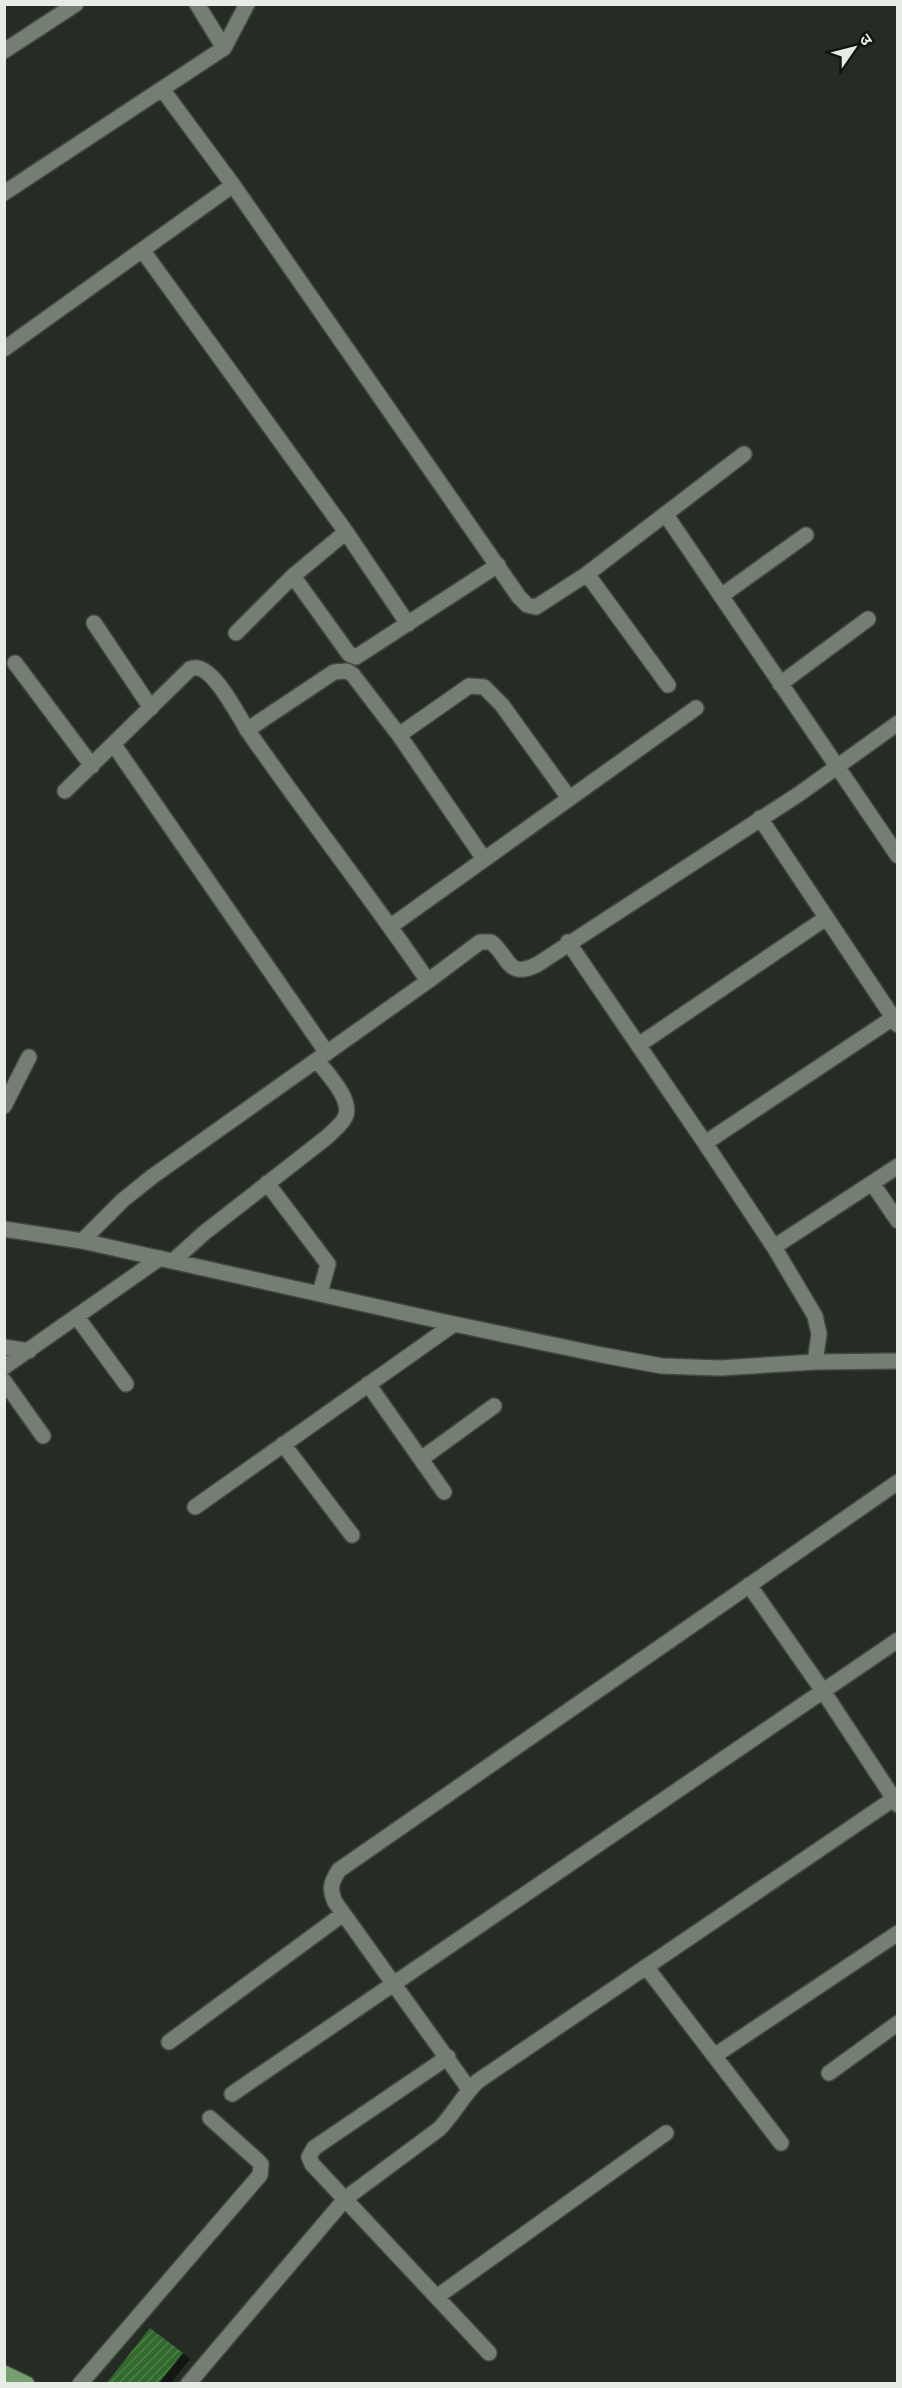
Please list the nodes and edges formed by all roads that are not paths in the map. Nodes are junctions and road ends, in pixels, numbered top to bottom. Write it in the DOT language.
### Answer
graph roads {
  1 [pos="76,4"];
  2 [pos="197,4"];
  3 [pos="247,4"];
  4 [pos="224,48"];
  5 [pos="4,51"];
  6 [pos="162,88"];
  7 [pos="233,185"];
  8 [pos="4,193"];
  9 [pos="143,251"];
  10 [pos="4,349"];
  11 [pos="744,454"];
  12 [pos="666,515"];
  13 [pos="346,532"];
  14 [pos="806,535"];
  15 [pos="498,565"];
  16 [pos="587,574"];
  17 [pos="293,576"];
  18 [pos="721,596"];
  19 [pos="868,619"];
  20 [pos="94,623"];
  21 [pos="408,624"];
  22 [pos="236,633"];
  23 [pos="15,663"];
  24 [pos="780,684"];
  25 [pos="668,685"];
  26 [pos="150,708"];
  27 [pos="696,708"];
  28 [pos="897,723"];
  29 [pos="248,730"];
  30 [pos="399,735"];
  31 [pos="114,745"];
  32 [pos="92,766"];
  33 [pos="836,766"];
  34 [pos="65,791"];
  35 [pos="569,798"];
  36 [pos="760,818"];
  37 [pos="892,834"];
  38 [pos="897,856"];
  39 [pos="484,859"];
  40 [pos="826,918"];
  41 [pos="391,926"];
  42 [pos="568,942"];
  43 [pos="428,981"];
  44 [pos="895,1022"];
  45 [pos="640,1044"];
  46 [pos="322,1057"];
  47 [pos="29,1058"];
  48 [pos="4,1106"];
  49 [pos="705,1143"];
  50 [pos="897,1166"];
  51 [pos="267,1183"];
  52 [pos="872,1183"];
  53 [pos="897,1221"];
  54 [pos="4,1229"];
  55 [pos="82,1241"];
  56 [pos="774,1247"];
  57 [pos="167,1260"];
  58 [pos="320,1293"];
  59 [pos="77,1317"];
  60 [pos="454,1324"];
  61 [pos="4,1347"];
  62 [pos="29,1352"];
  63 [pos="897,1361"];
  64 [pos="815,1362"];
  65 [pos="4,1367"];
  66 [pos="4,1381"];
  67 [pos="126,1384"];
  68 [pos="368,1384"];
  69 [pos="495,1406"];
  70 [pos="43,1436"];
  71 [pos="283,1444"];
  72 [pos="421,1459"];
  73 [pos="897,1482"];
  74 [pos="444,1492"];
  75 [pos="195,1507"];
  76 [pos="352,1535"];
  77 [pos="749,1585"];
  78 [pos="897,1640"];
  79 [pos="822,1691"];
  80 [pos="896,1800"];
  81 [pos="343,1914"];
  82 [pos="897,1933"];
  83 [pos="647,1968"];
  84 [pos="393,1982"];
  85 [pos="897,2024"];
  86 [pos="169,2042"];
  87 [pos="714,2056"];
  88 [pos="448,2057"];
  89 [pos="829,2073"];
  90 [pos="469,2089"];
  91 [pos="232,2094"];
  92 [pos="210,2118"];
  93 [pos="666,2133"];
  94 [pos="781,2143"];
  95 [pos="346,2198"];
  96 [pos="438,2296"];
  97 [pos="489,2353"];
  98 [pos="4,2373"];
  99 [pos="27,2384"];
  100 [pos="80,2384"];
  101 [pos="188,2384"];
  1 -- 5 [label="street"];
  2 -- 4 [label="street"];
  3 -- 4 [label="street"];
  4 -- 6 [label="street"];
  6 -- 7 [label="street"];
  6 -- 8 [label="street"];
  7 -- 9 [label="street"];
  7 -- 15 [label="street"];
  9 -- 10 [label="street"];
  9 -- 13 [label="street"];
  11 -- 12 [label="street"];
  12 -- 16 [label="street"];
  12 -- 18 [label="street"];
  13 -- 17 [label="street"];
  13 -- 21 [label="street"];
  14 -- 18 [label="street"];
  15 -- 16 [label="street"];
  15 -- 21 [label="street"];
  16 -- 25 [label="street"];
  17 -- 21 [label="street"];
  17 -- 22 [label="street"];
  18 -- 24 [label="street"];
  19 -- 24 [label="street"];
  20 -- 26 [label="street"];
  23 -- 32 [label="street"];
  24 -- 33 [label="street"];
  26 -- 29 [label="street"];
  26 -- 31 [label="street"];
  27 -- 35 [label="street"];
  28 -- 33 [label="street"];
  29 -- 30 [label="street"];
  29 -- 41 [label="street"];
  30 -- 35 [label="street"];
  30 -- 39 [label="street"];
  31 -- 32 [label="street"];
  31 -- 46 [label="street"];
  32 -- 34 [label="street"];
  33 -- 36 [label="street"];
  33 -- 37 [label="street"];
  35 -- 39 [label="street"];
  36 -- 40 [label="street"];
  36 -- 42 [label="street"];
  37 -- 38 [label="street"];
  39 -- 41 [label="street"];
  40 -- 44 [label="street"];
  40 -- 45 [label="street"];
  41 -- 43 [label="street"];
  42 -- 43 [label="street"];
  42 -- 45 [label="street"];
  43 -- 46 [label="street"];
  44 -- 49 [label="street"];
  45 -- 49 [label="street"];
  46 -- 51 [label="street"];
  46 -- 55 [label="street"];
  47 -- 48 [label="street"];
  49 -- 56 [label="street"];
  50 -- 52 [label="street"];
  51 -- 57 [label="street"];
  51 -- 58 [label="street"];
  52 -- 53 [label="street"];
  52 -- 56 [label="street"];
  54 -- 55 [label="street"];
  55 -- 57 [label="street"];
  56 -- 64 [label="street"];
  57 -- 58 [label="street"];
  57 -- 59 [label="street"];
  58 -- 60 [label="street"];
  59 -- 62 [label="street"];
  59 -- 67 [label="street"];
  60 -- 64 [label="street"];
  60 -- 68 [label="street"];
  61 -- 62 [label="street"];
  62 -- 65 [label="street"];
  63 -- 64 [label="street"];
  66 -- 70 [label="street"];
  68 -- 71 [label="street"];
  68 -- 72 [label="street"];
  69 -- 72 [label="street"];
  71 -- 75 [label="street"];
  71 -- 76 [label="street"];
  72 -- 74 [label="street"];
  73 -- 77 [label="street"];
  77 -- 79 [label="street"];
  77 -- 81 [label="street"];
  78 -- 79 [label="street"];
  79 -- 80 [label="street"];
  79 -- 84 [label="street"];
  80 -- 83 [label="street"];
  81 -- 84 [label="street"];
  81 -- 86 [label="street"];
  82 -- 87 [label="street"];
  83 -- 87 [label="street"];
  83 -- 90 [label="street"];
  84 -- 88 [label="street"];
  84 -- 91 [label="street"];
  85 -- 89 [label="street"];
  87 -- 94 [label="street"];
  88 -- 90 [label="street"];
  88 -- 95 [label="street"];
  90 -- 95 [label="street"];
  92 -- 100 [label="street"];
  93 -- 96 [label="street"];
  95 -- 96 [label="street"];
  95 -- 101 [label="street"];
  96 -- 97 [label="street"];
  98 -- 99 [label="main road"];
}
